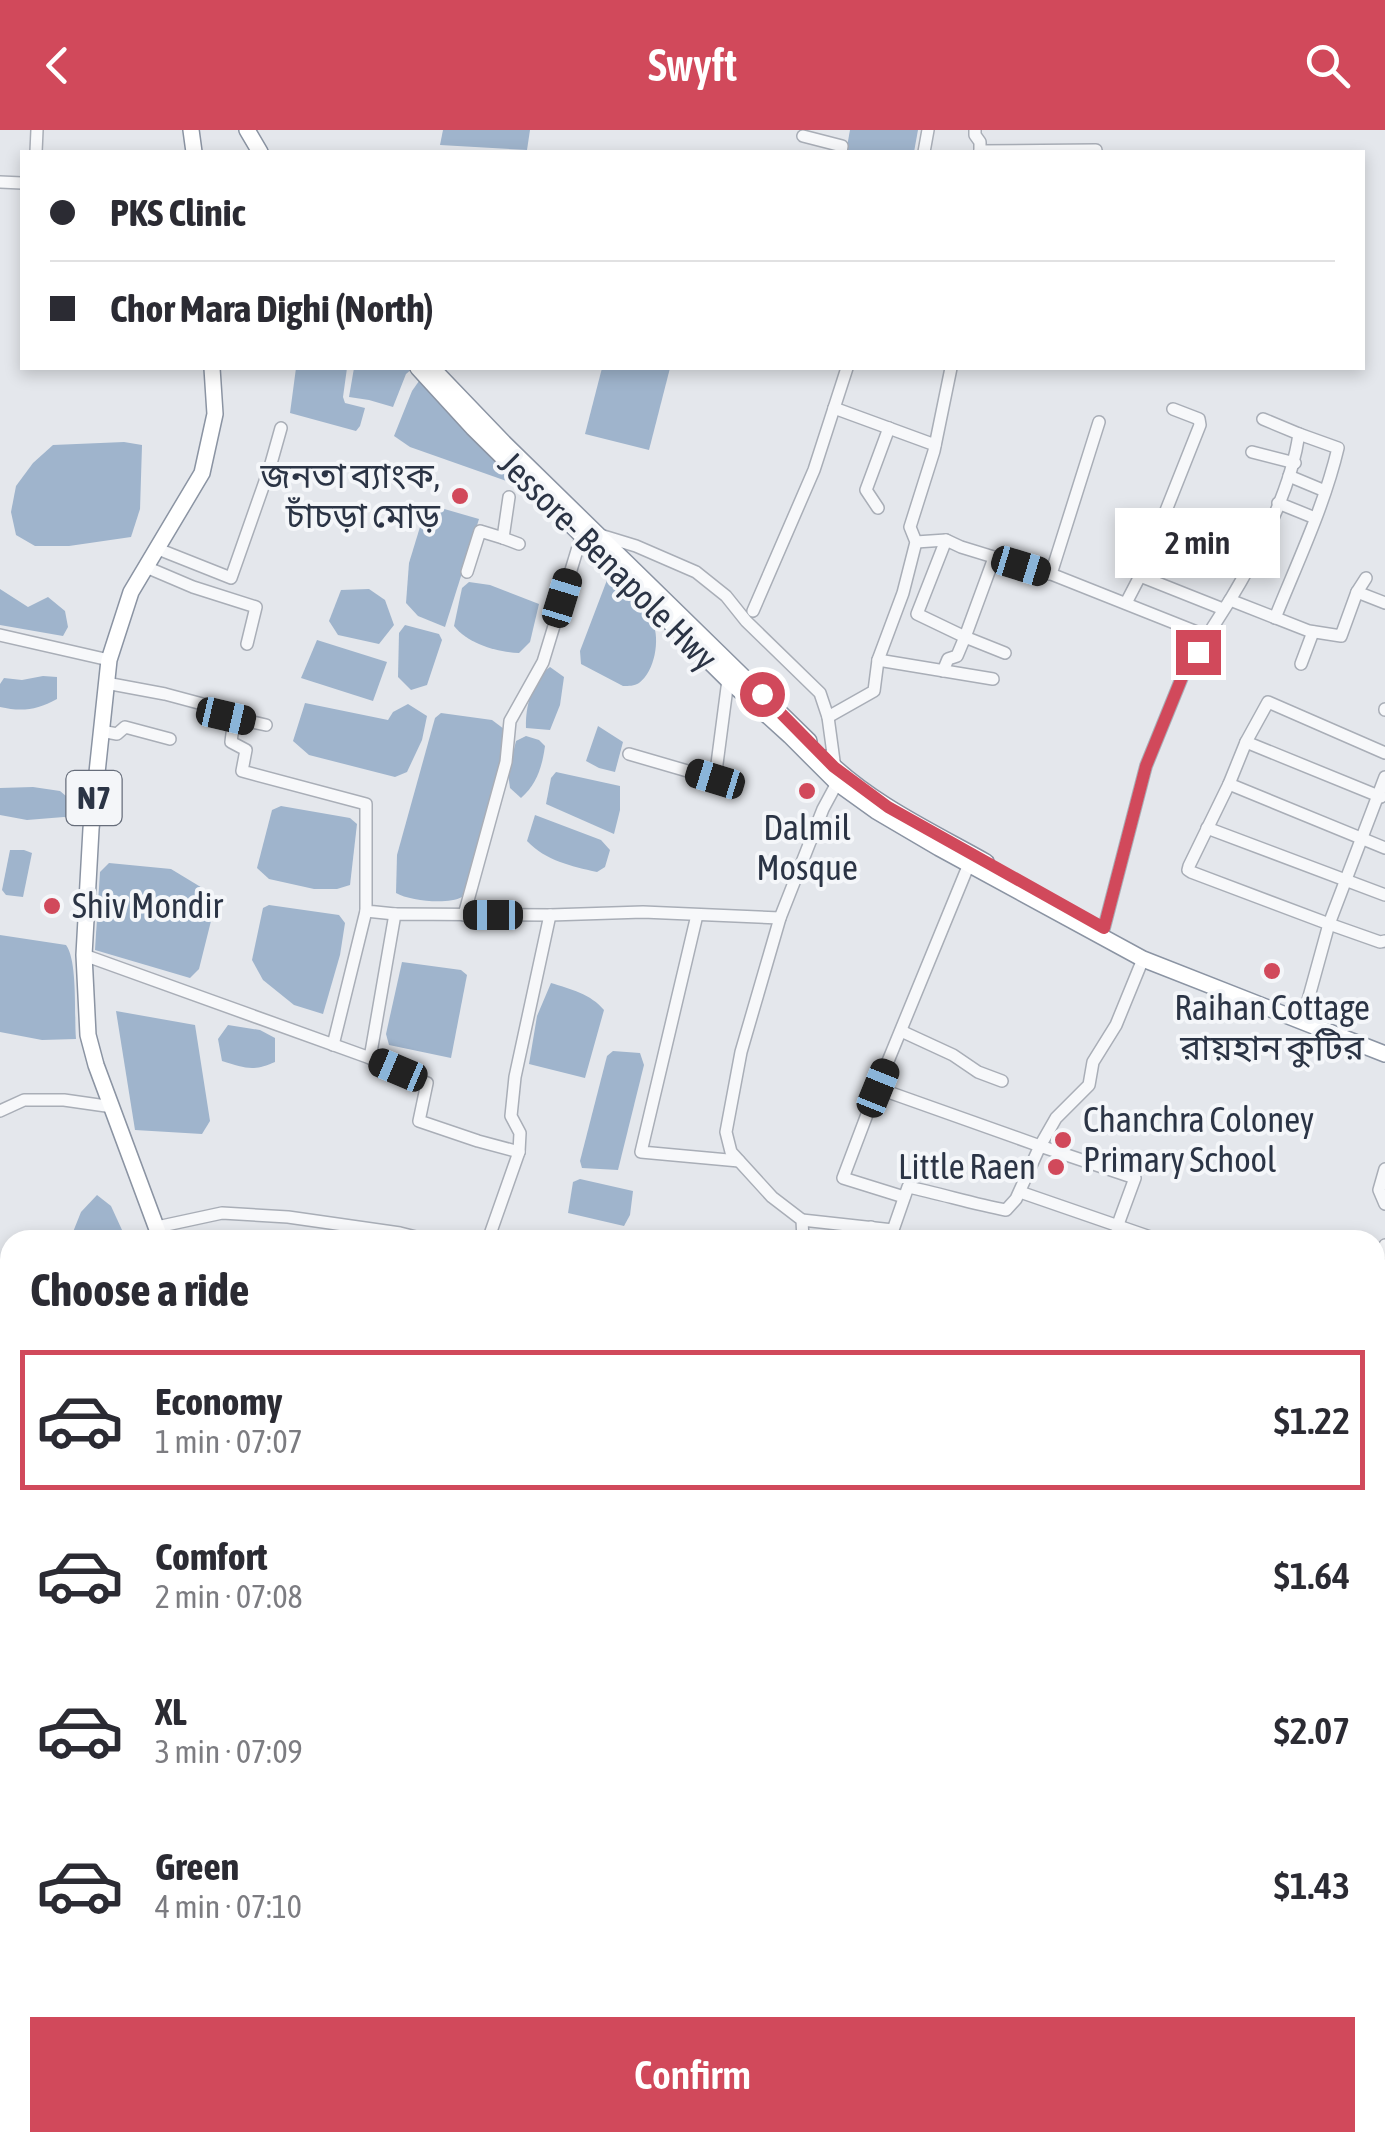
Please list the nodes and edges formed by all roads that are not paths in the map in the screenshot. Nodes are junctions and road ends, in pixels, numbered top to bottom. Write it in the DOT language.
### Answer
graph roads {
  1 [pos="803,136"];
  2 [pos="841,150"];
  3 [pos="212,370"];
  4 [pos="420,370"];
  5 [pos="434,370"];
  6 [pos="846,370"];
  7 [pos="951,370"];
  8 [pos="834,408"];
  9 [pos="1173,409"];
  10 [pos="1263,419"];
  11 [pos="1099,422"];
  12 [pos="281,428"];
  13 [pos="889,428"];
  14 [pos="1299,434"];
  15 [pos="935,445"];
  16 [pos="1252,452"];
  17 [pos="1295,463"];
  18 [pos="1289,476"];
  19 [pos="1325,491"];
  20 [pos="509,497"];
  21 [pos="1278,502"];
  22 [pos="878,508"];
  23 [pos="1314,518"];
  24 [pos="590,534"];
  25 [pos="503,538"];
  26 [pos="946,540"];
  27 [pos="916,542"];
  28 [pos="519,544"];
  29 [pos="158,549"];
  30 [pos="1204,550"];
  31 [pos="994,558"];
  32 [pos="1252,563"];
  33 [pos="146,567"];
  34 [pos="468,572"];
  35 [pos="1048,574"];
  36 [pos="1140,576"];
  37 [pos="231,578"];
  38 [pos="1366,578"];
  39 [pos="1357,592"];
  40 [pos="224,596"];
  41 [pos="1126,603"];
  42 [pos="1385,603"];
  43 [pos="1227,605"];
  44 [pos="752,611"];
  45 [pos="1274,618"];
  46 [pos="1314,632"];
  47 [pos="0,635"];
  48 [pos="1207,636"];
  49 [pos="965,637"];
  50 [pos="247,644"];
  51 [pos="1006,653"];
  52 [pos="108,660"];
  53 [pos="878,660"];
  54 [pos="1301,664"];
  55 [pos="943,671"];
  56 [pos="993,679"];
  57 [pos="728,680"];
  58 [pos="106,684"];
  59 [pos="828,716"];
  60 [pos="101,731"];
  61 [pos="170,739"];
  62 [pos="1246,742"];
  63 [pos="1385,753"];
  64 [pos="629,754"];
  65 [pos="835,775"];
  66 [pos="1385,777"];
  67 [pos="1229,784"];
  68 [pos="1381,797"];
  69 [pos="1207,828"];
  70 [pos="1362,839"];
  71 [pos="1385,848"];
  72 [pos="969,864"];
  73 [pos="1345,880"];
  74 [pos="1385,895"];
  75 [pos="366,911"];
  76 [pos="395,914"];
  77 [pos="696,914"];
  78 [pos="464,915"];
  79 [pos="550,915"];
  80 [pos="780,918"];
  81 [pos="1329,924"];
  82 [pos="1104,928"];
  83 [pos="1385,941"];
  84 [pos="84,955"];
  85 [pos="1144,959"];
  86 [pos="1305,1011"];
  87 [pos="901,1030"];
  88 [pos="1385,1042"];
  89 [pos="332,1045"];
  90 [pos="1385,1054"];
  91 [pos="370,1058"];
  92 [pos="1002,1081"];
  93 [pos="878,1088"];
  94 [pos="113,1107"];
  95 [pos="0,1112"];
  96 [pos="1040,1146"];
  97 [pos="519,1152"];
  98 [pos="739,1162"];
  99 [pos="1385,1168"];
  100 [pos="1020,1192"];
  101 [pos="904,1197"];
  102 [pos="1385,1204"];
  103 [pos="802,1220"];
  104 [pos="1118,1227"];
  105 [pos="158,1230"];
  106 [pos="171,1230"];
  107 [pos="379,1230"];
  108 [pos="492,1230"];
  109 [pos="802,1230"];
  110 [pos="877,1230"];
  111 [pos="893,1230"];
  112 [pos="1127,1230"];
  1 -- 2 [label="street"];
  3 -- 29 [label="highway, N7"];
  4 -- 24 [label="highway, Jessore- Benapole Hwy"];
  5 -- 24 [label="highway, Jessore- Benapole Hwy"];
  6 -- 8 [label="street"];
  7 -- 15 [label="street"];
  8 -- 13 [label="street"];
  8 -- 44 [label="street"];
  9 -- 36 [label="street"];
  10 -- 14 [label="street"];
  11 -- 41 [label="street"];
  12 -- 37 [label="street"];
  13 -- 15 [label="street"];
  13 -- 22 [label="street"];
  14 -- 17 [label="street"];
  14 -- 19 [label="street"];
  15 -- 27 [label="street"];
  16 -- 17 [label="street"];
  17 -- 18 [label="street"];
  18 -- 19 [label="street"];
  18 -- 21 [label="street"];
  19 -- 23 [label="street"];
  20 -- 25 [label="street"];
  21 -- 23 [label="street"];
  21 -- 32 [label="street"];
  23 -- 45 [label="street"];
  24 -- 57 [label="highway, Jessore- Benapole Hwy"];
  24 -- 59 [label="street"];
  24 -- 65 [label="highway, Jessore- Benapole Hwy"];
  24 -- 78 [label="street"];
  25 -- 28 [label="street"];
  25 -- 34 [label="street"];
  26 -- 27 [label="street"];
  26 -- 31 [label="street"];
  26 -- 49 [label="street"];
  27 -- 53 [label="street"];
  29 -- 33 [label="highway, N7"];
  29 -- 37 [label="street"];
  30 -- 32 [label="street"];
  31 -- 35 [label="street"];
  31 -- 49 [label="street"];
  32 -- 43 [label="street"];
  33 -- 40 [label="street"];
  33 -- 52 [label="highway, N7"];
  36 -- 41 [label="street"];
  36 -- 43 [label="street"];
  37 -- 40 [label="street"];
  38 -- 39 [label="street"];
  39 -- 42 [label="street"];
  39 -- 46 [label="street"];
  40 -- 50 [label="street"];
  41 -- 48 [label="street"];
  43 -- 45 [label="street"];
  43 -- 48 [label="street"];
  45 -- 46 [label="street"];
  46 -- 54 [label="street"];
  47 -- 52 [label="street"];
  48 -- 82 [label="street"];
  49 -- 51 [label="street"];
  49 -- 55 [label="street"];
  52 -- 58 [label="highway, N7"];
  53 -- 55 [label="street"];
  53 -- 59 [label="street"];
  55 -- 56 [label="street"];
  57 -- 64 [label="street"];
  57 -- 65 [label="highway, Jessore- Benapole Hwy"];
  58 -- 60 [label="highway, N7"];
  58 -- 75 [label="street"];
  59 -- 65 [label="street"];
  60 -- 61 [label="street"];
  60 -- 84 [label="highway, N7"];
  62 -- 63 [label="street"];
  62 -- 67 [label="street"];
  62 -- 68 [label="street"];
  65 -- 72 [label="highway, Jessore- Benapole Hwy"];
  65 -- 80 [label="street"];
  65 -- 82 [label="highway, Jessore- Benapole Hwy"];
  66 -- 68 [label="street"];
  67 -- 69 [label="street"];
  67 -- 70 [label="street"];
  68 -- 70 [label="street"];
  69 -- 73 [label="street"];
  69 -- 81 [label="street"];
  70 -- 71 [label="street"];
  70 -- 73 [label="street"];
  72 -- 85 [label="highway, Jessore- Benapole Hwy"];
  72 -- 87 [label="street"];
  73 -- 74 [label="street"];
  73 -- 81 [label="street"];
  75 -- 76 [label="street"];
  75 -- 89 [label="street"];
  76 -- 78 [label="street"];
  76 -- 91 [label="street"];
  77 -- 79 [label="street"];
  77 -- 80 [label="street"];
  77 -- 98 [label="street"];
  78 -- 79 [label="street"];
  79 -- 97 [label="street"];
  80 -- 98 [label="street"];
  81 -- 83 [label="street"];
  81 -- 86 [label="street"];
  82 -- 86 [label="highway, Jessore- Benapole Hwy"];
  84 -- 89 [label="street"];
  84 -- 94 [label="highway, N7"];
  85 -- 90 [label="highway, Jessore- Benapole Hwy"];
  85 -- 96 [label="street"];
  86 -- 88 [label="highway, Jessore- Benapole Hwy"];
  87 -- 92 [label="street"];
  87 -- 93 [label="street"];
  89 -- 91 [label="street"];
  91 -- 97 [label="street"];
  93 -- 96 [label="street"];
  93 -- 101 [label="street"];
  94 -- 95 [label="street"];
  94 -- 105 [label="highway, N7"];
  96 -- 100 [label="street"];
  96 -- 104 [label="street"];
  97 -- 108 [label="street"];
  98 -- 103 [label="street"];
  99 -- 102 [label="street"];
  100 -- 101 [label="street"];
  100 -- 104 [label="street"];
  101 -- 111 [label="street"];
  103 -- 109 [label="street"];
  103 -- 110 [label="street"];
  104 -- 112 [label="street"];
  106 -- 107 [label="street"];
}
